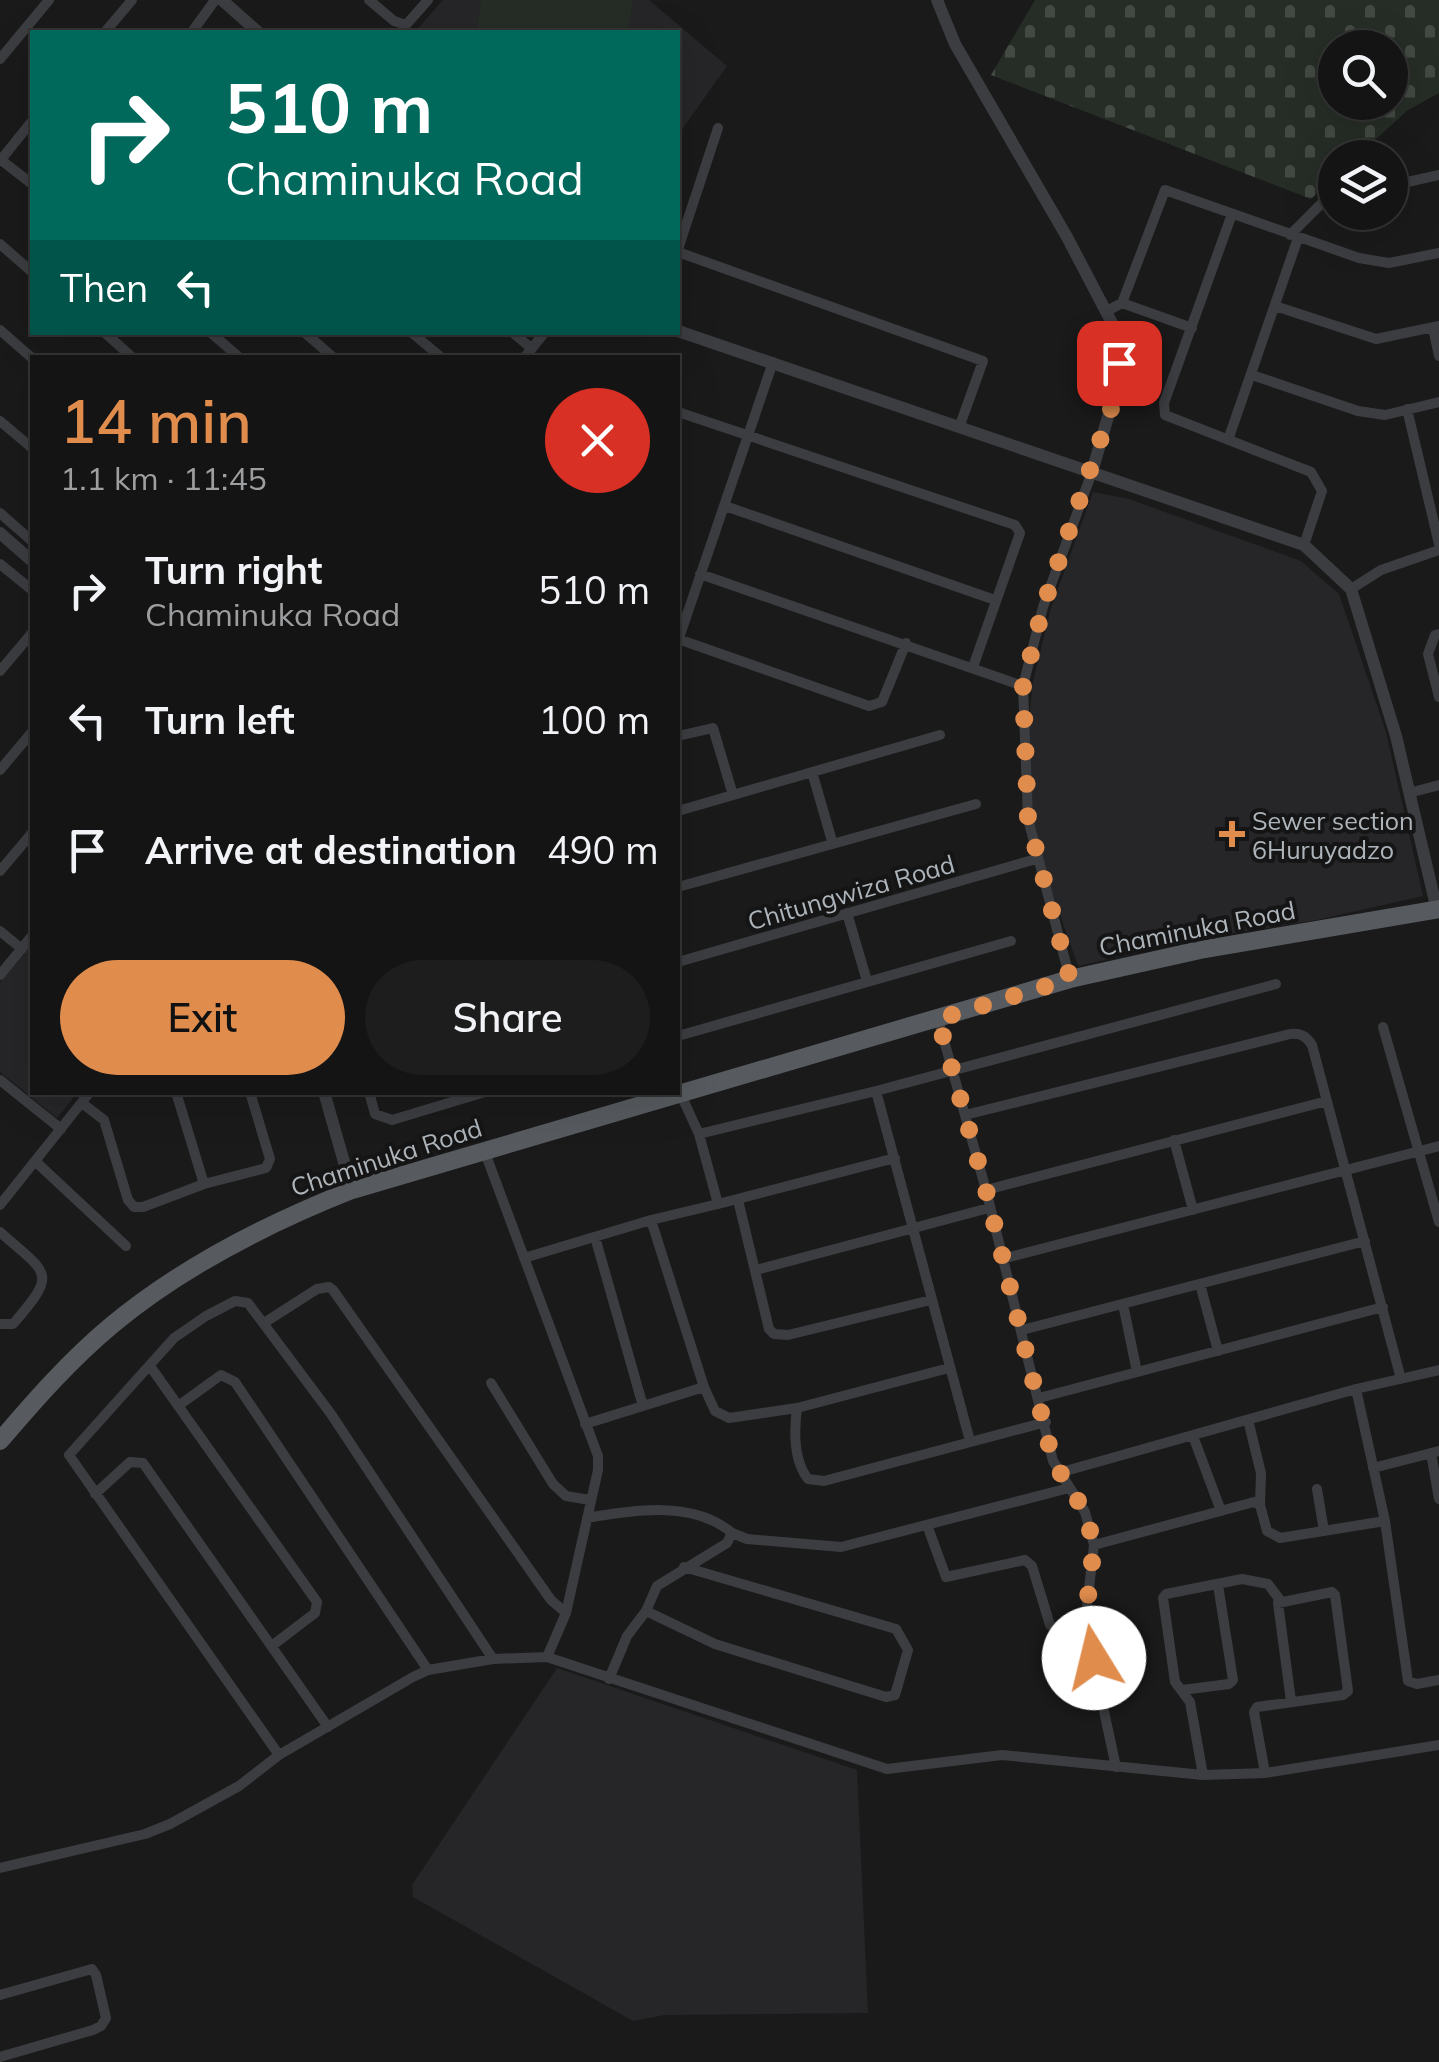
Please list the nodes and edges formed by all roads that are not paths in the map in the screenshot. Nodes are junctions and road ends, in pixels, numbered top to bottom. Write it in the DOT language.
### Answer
graph roads {
  1 [pos="49,0"];
  2 [pos="132,0"];
  3 [pos="219,0"];
  4 [pos="369,0"];
  5 [pos="428,0"];
  6 [pos="937,0"];
  7 [pos="107,30"];
  8 [pos="194,30"];
  9 [pos="256,30"];
  10 [pos="0,59"];
  11 [pos="30,124"];
  12 [pos="718,128"];
  13 [pos="1,160"];
  14 [pos="1439,175"];
  15 [pos="30,182"];
  16 [pos="1408,182"];
  17 [pos="1318,209"];
  18 [pos="1232,214"];
  19 [pos="1294,237"];
  20 [pos="0,244"];
  21 [pos="680,244"];
  22 [pos="680,251"];
  23 [pos="1439,253"];
  24 [pos="30,270"];
  25 [pos="1122,303"];
  26 [pos="1275,306"];
  27 [pos="1107,311"];
  28 [pos="1436,327"];
  29 [pos="1192,328"];
  30 [pos="0,330"];
  31 [pos="680,331"];
  32 [pos="107,335"];
  33 [pos="213,335"];
  34 [pos="307,335"];
  35 [pos="415,335"];
  36 [pos="130,355"];
  37 [pos="237,355"];
  38 [pos="331,355"];
  39 [pos="439,355"];
  40 [pos="30,356"];
  41 [pos="1439,356"];
  42 [pos="773,362"];
  43 [pos="1252,374"];
  44 [pos="1439,402"];
  45 [pos="1407,409"];
  46 [pos="680,413"];
  47 [pos="0,421"];
  48 [pos="960,425"];
  49 [pos="750,436"];
  50 [pos="1228,440"];
  51 [pos="30,446"];
  52 [pos="1092,472"];
  53 [pos="1439,474"];
  54 [pos="1424,478"];
  55 [pos="725,506"];
  56 [pos="0,513"];
  57 [pos="0,534"];
  58 [pos="30,539"];
  59 [pos="1304,545"];
  60 [pos="1439,547"];
  61 [pos="30,559"];
  62 [pos="2,568"];
  63 [pos="700,574"];
  64 [pos="30,589"];
  65 [pos="1351,589"];
  66 [pos="995,600"];
  67 [pos="680,634"];
  68 [pos="1439,634"];
  69 [pos="30,635"];
  70 [pos="680,641"];
  71 [pos="906,643"];
  72 [pos="973,666"];
  73 [pos="0,671"];
  74 [pos="1023,686"];
  75 [pos="1439,698"];
  76 [pos="30,734"];
  77 [pos="940,735"];
  78 [pos="680,736"];
  79 [pos="0,770"];
  80 [pos="812,772"];
  81 [pos="1439,785"];
  82 [pos="1409,793"];
  83 [pos="732,795"];
  84 [pos="976,804"];
  85 [pos="680,810"];
  86 [pos="30,835"];
  87 [pos="832,842"];
  88 [pos="1036,859"];
  89 [pos="0,871"];
  90 [pos="680,886"];
  91 [pos="1438,909"];
  92 [pos="847,914"];
  93 [pos="0,930"];
  94 [pos="30,939"];
  95 [pos="1011,941"];
  96 [pos="22,949"];
  97 [pos="680,961"];
  98 [pos="0,975"];
  99 [pos="1070,979"];
  100 [pos="867,980"];
  101 [pos="1276,984"];
  102 [pos="938,1019"];
  103 [pos="1383,1028"];
  104 [pos="680,1035"];
  105 [pos="952,1070"];
  106 [pos="1,1082"];
  107 [pos="876,1091"];
  108 [pos="680,1093"];
  109 [pos="88,1095"];
  110 [pos="177,1095"];
  111 [pos="251,1095"];
  112 [pos="325,1095"];
  113 [pos="370,1095"];
  114 [pos="474,1095"];
  115 [pos="673,1095"];
  116 [pos="1327,1100"];
  117 [pos="82,1103"];
  118 [pos="965,1115"];
  119 [pos="61,1129"];
  120 [pos="699,1134"];
  121 [pos="1174,1140"];
  122 [pos="1439,1146"];
  123 [pos="484,1150"];
  124 [pos="1418,1152"];
  125 [pos="895,1158"];
  126 [pos="35,1161"];
  127 [pos="1347,1170"];
  128 [pos="204,1184"];
  129 [pos="352,1190"];
  130 [pos="986,1190"];
  131 [pos="738,1200"];
  132 [pos="718,1204"];
  133 [pos="0,1205"];
  134 [pos="989,1208"];
  135 [pos="1193,1210"];
  136 [pos="651,1220"];
  137 [pos="1439,1222"];
  138 [pos="914,1229"];
  139 [pos="0,1232"];
  140 [pos="595,1236"];
  141 [pos="1366,1241"];
  142 [pos="126,1246"];
  143 [pos="524,1258"];
  144 [pos="1002,1259"];
  145 [pos="756,1270"];
  146 [pos="1200,1284"];
  147 [pos="931,1300"];
  148 [pos="1122,1304"];
  149 [pos="1383,1307"];
  150 [pos="264,1323"];
  151 [pos="0,1324"];
  152 [pos="1022,1330"];
  153 [pos="1218,1352"];
  154 [pos="150,1366"];
  155 [pos="950,1368"];
  156 [pos="1439,1370"];
  157 [pos="1137,1372"];
  158 [pos="1401,1379"];
  159 [pos="491,1384"];
  160 [pos="704,1387"];
  161 [pos="1356,1389"];
  162 [pos="1039,1398"];
  163 [pos="178,1406"];
  164 [pos="644,1406"];
  165 [pos="797,1408"];
  166 [pos="1248,1420"];
  167 [pos="1046,1422"];
  168 [pos="586,1424"];
  169 [pos="1193,1436"];
  170 [pos="970,1440"];
  171 [pos="0,1442"];
  172 [pos="1435,1452"];
  173 [pos="1373,1468"];
  174 [pos="1062,1472"];
  175 [pos="1069,1488"];
  176 [pos="1317,1489"];
  177 [pos="95,1494"];
  178 [pos="1439,1499"];
  179 [pos="590,1500"];
  180 [pos="1260,1505"];
  181 [pos="1221,1511"];
  182 [pos="587,1518"];
  183 [pos="1385,1521"];
  184 [pos="928,1524"];
  185 [pos="1324,1531"];
  186 [pos="732,1533"];
  187 [pos="1094,1545"];
  188 [pos="684,1566"];
  189 [pos="1218,1584"];
  190 [pos="1280,1600"];
  191 [pos="646,1610"];
  192 [pos="566,1613"];
  193 [pos="1085,1623"];
  194 [pos="273,1645"];
  195 [pos="493,1658"];
  196 [pos="546,1658"];
  197 [pos="428,1670"];
  198 [pos="610,1679"];
  199 [pos="1439,1680"];
  200 [pos="1182,1690"];
  201 [pos="1291,1701"];
  202 [pos="328,1727"];
  203 [pos="1439,1745"];
  204 [pos="280,1755"];
  205 [pos="1116,1767"];
  206 [pos="1265,1773"];
  207 [pos="1202,1775"];
  208 [pos="0,1868"];
  209 [pos="0,1995"];
  210 [pos="0,2057"];
  1 -- 10 [label="street"];
  2 -- 7 [label="street"];
  3 -- 8 [label="street"];
  3 -- 9 [label="street"];
  4 -- 5 [label="street"];
  6 -- 27 [label="street"];
  11 -- 13 [label="street"];
  12 -- 21 [label="street"];
  13 -- 15 [label="street"];
  14 -- 16 [label="street"];
  17 -- 19 [label="street"];
  18 -- 19 [label="street"];
  18 -- 25 [label="street"];
  18 -- 29 [label="street"];
  19 -- 23 [label="street"];
  19 -- 26 [label="street"];
  20 -- 24 [label="street"];
  22 -- 48 [label="street"];
  25 -- 27 [label="street"];
  25 -- 29 [label="street"];
  26 -- 28 [label="street"];
  26 -- 43 [label="street"];
  27 -- 52 [label="street"];
  28 -- 41 [label="street"];
  29 -- 50 [label="street"];
  30 -- 40 [label="street"];
  31 -- 42 [label="street"];
  32 -- 36 [label="street"];
  33 -- 37 [label="street"];
  34 -- 38 [label="street"];
  35 -- 39 [label="street"];
  42 -- 48 [label="street"];
  42 -- 49 [label="street"];
  43 -- 45 [label="street"];
  43 -- 50 [label="street"];
  44 -- 45 [label="street"];
  45 -- 54 [label="street"];
  46 -- 49 [label="street"];
  47 -- 51 [label="street"];
  48 -- 52 [label="street"];
  49 -- 55 [label="street"];
  49 -- 66 [label="street"];
  50 -- 59 [label="street"];
  52 -- 59 [label="street"];
  52 -- 74 [label="street"];
  53 -- 54 [label="street"];
  54 -- 60 [label="street"];
  55 -- 63 [label="street"];
  55 -- 66 [label="street"];
  56 -- 58 [label="street"];
  57 -- 61 [label="street"];
  59 -- 65 [label="street"];
  60 -- 65 [label="street"];
  62 -- 64 [label="street"];
  63 -- 67 [label="street"];
  63 -- 71 [label="street"];
  65 -- 82 [label="street"];
  66 -- 72 [label="street"];
  68 -- 75 [label="street"];
  69 -- 73 [label="street"];
  70 -- 71 [label="street"];
  71 -- 72 [label="street"];
  72 -- 74 [label="street"];
  74 -- 88 [label="street"];
  76 -- 79 [label="street"];
  77 -- 80 [label="street"];
  78 -- 83 [label="street"];
  80 -- 83 [label="street"];
  80 -- 87 [label="street"];
  81 -- 82 [label="street"];
  82 -- 91 [label="street"];
  83 -- 85 [label="street"];
  84 -- 87 [label="street"];
  86 -- 89 [label="street"];
  87 -- 90 [label="street"];
  88 -- 92 [label="street, Chitungwiza Road"];
  88 -- 99 [label="street"];
  91 -- 99 [label="main road, Chaminuka Road"];
  92 -- 97 [label="street, Chitungwiza Road"];
  92 -- 100 [label="street"];
  93 -- 96 [label="street"];
  94 -- 96 [label="street"];
  95 -- 100 [label="street"];
  96 -- 98 [label="street"];
  99 -- 102 [label="main road, Chaminuka Road"];
  100 -- 104 [label="street"];
  101 -- 105 [label="street"];
  102 -- 105 [label="street"];
  102 -- 108 [label="main road, Chaminuka Road"];
  103 -- 124 [label="street"];
  105 -- 107 [label="street"];
  105 -- 118 [label="street"];
  106 -- 119 [label="street"];
  107 -- 120 [label="street"];
  107 -- 125 [label="street"];
  108 -- 120 [label="street"];
  109 -- 117 [label="street"];
  110 -- 128 [label="street"];
  111 -- 128 [label="street"];
  112 -- 129 [label="street"];
  113 -- 114 [label="street"];
  115 -- 123 [label="main road, Chaminuka Road"];
  116 -- 118 [label="street"];
  116 -- 121 [label="street"];
  116 -- 127 [label="street"];
  117 -- 119 [label="street"];
  117 -- 128 [label="street"];
  118 -- 130 [label="street"];
  119 -- 126 [label="street"];
  120 -- 132 [label="street"];
  121 -- 130 [label="street"];
  121 -- 135 [label="street"];
  122 -- 124 [label="street"];
  123 -- 129 [label="main road, Chaminuka Road"];
  123 -- 143 [label="street"];
  124 -- 127 [label="street"];
  124 -- 137 [label="street"];
  125 -- 131 [label="street"];
  125 -- 138 [label="street"];
  126 -- 133 [label="street"];
  126 -- 142 [label="street"];
  127 -- 135 [label="street"];
  127 -- 141 [label="street"];
  129 -- 171 [label="main road, Chaminuka Road"];
  130 -- 134 [label="street"];
  131 -- 132 [label="street"];
  131 -- 145 [label="street"];
  132 -- 136 [label="street"];
  134 -- 138 [label="street"];
  134 -- 144 [label="street"];
  135 -- 144 [label="street"];
  136 -- 140 [label="street"];
  136 -- 160 [label="street"];
  138 -- 145 [label="street"];
  138 -- 147 [label="street"];
  139 -- 151 [label="street"];
  140 -- 143 [label="street"];
  140 -- 164 [label="street"];
  141 -- 146 [label="street"];
  141 -- 149 [label="street"];
  143 -- 168 [label="street"];
  144 -- 152 [label="street"];
  145 -- 147 [label="street"];
  146 -- 148 [label="street"];
  146 -- 153 [label="street"];
  147 -- 155 [label="street"];
  148 -- 152 [label="street"];
  148 -- 157 [label="street"];
  149 -- 153 [label="street"];
  149 -- 158 [label="street"];
  150 -- 154 [label="street"];
  150 -- 192 [label="street"];
  150 -- 195 [label="street"];
  152 -- 162 [label="street"];
  153 -- 157 [label="street"];
  154 -- 163 [label="street"];
  154 -- 177 [label="street"];
  155 -- 165 [label="street"];
  155 -- 170 [label="street"];
  156 -- 158 [label="street"];
  157 -- 162 [label="street"];
  158 -- 161 [label="street"];
  159 -- 179 [label="street"];
  160 -- 164 [label="street"];
  160 -- 165 [label="street"];
  161 -- 166 [label="street"];
  161 -- 173 [label="street"];
  162 -- 167 [label="street"];
  163 -- 194 [label="street"];
  163 -- 197 [label="street"];
  164 -- 168 [label="street"];
  165 -- 170 [label="street"];
  166 -- 169 [label="street"];
  166 -- 180 [label="street"];
  167 -- 170 [label="street"];
  167 -- 174 [label="street"];
  168 -- 179 [label="street"];
  169 -- 174 [label="street"];
  169 -- 181 [label="street"];
  172 -- 173 [label="street"];
  172 -- 178 [label="street"];
  173 -- 183 [label="street"];
  174 -- 175 [label="street"];
  175 -- 184 [label="street"];
  175 -- 187 [label="street"];
  176 -- 185 [label="street"];
  177 -- 194 [label="street"];
  177 -- 204 [label="street"];
  179 -- 182 [label="street"];
  180 -- 181 [label="street"];
  180 -- 185 [label="street"];
  181 -- 187 [label="street"];
  182 -- 186 [label="street"];
  182 -- 192 [label="street"];
  183 -- 185 [label="street"];
  183 -- 199 [label="street"];
  184 -- 186 [label="street"];
  184 -- 193 [label="street"];
  186 -- 188 [label="street"];
  187 -- 193 [label="street"];
  188 -- 191 [label="street"];
  188 -- 191 [label="street"];
  189 -- 190 [label="street"];
  189 -- 200 [label="street"];
  189 -- 200 [label="street"];
  190 -- 201 [label="street"];
  190 -- 201 [label="street"];
  191 -- 198 [label="street"];
  192 -- 196 [label="street"];
  193 -- 205 [label="street"];
  194 -- 202 [label="street"];
  195 -- 196 [label="street"];
  195 -- 197 [label="street"];
  196 -- 198 [label="street"];
  197 -- 202 [label="street"];
  198 -- 205 [label="street"];
  200 -- 207 [label="street"];
  201 -- 206 [label="street"];
  202 -- 204 [label="street"];
  203 -- 206 [label="street"];
  204 -- 208 [label="street"];
  205 -- 207 [label="street"];
  206 -- 207 [label="street"];
  209 -- 210 [label="street"];
}
